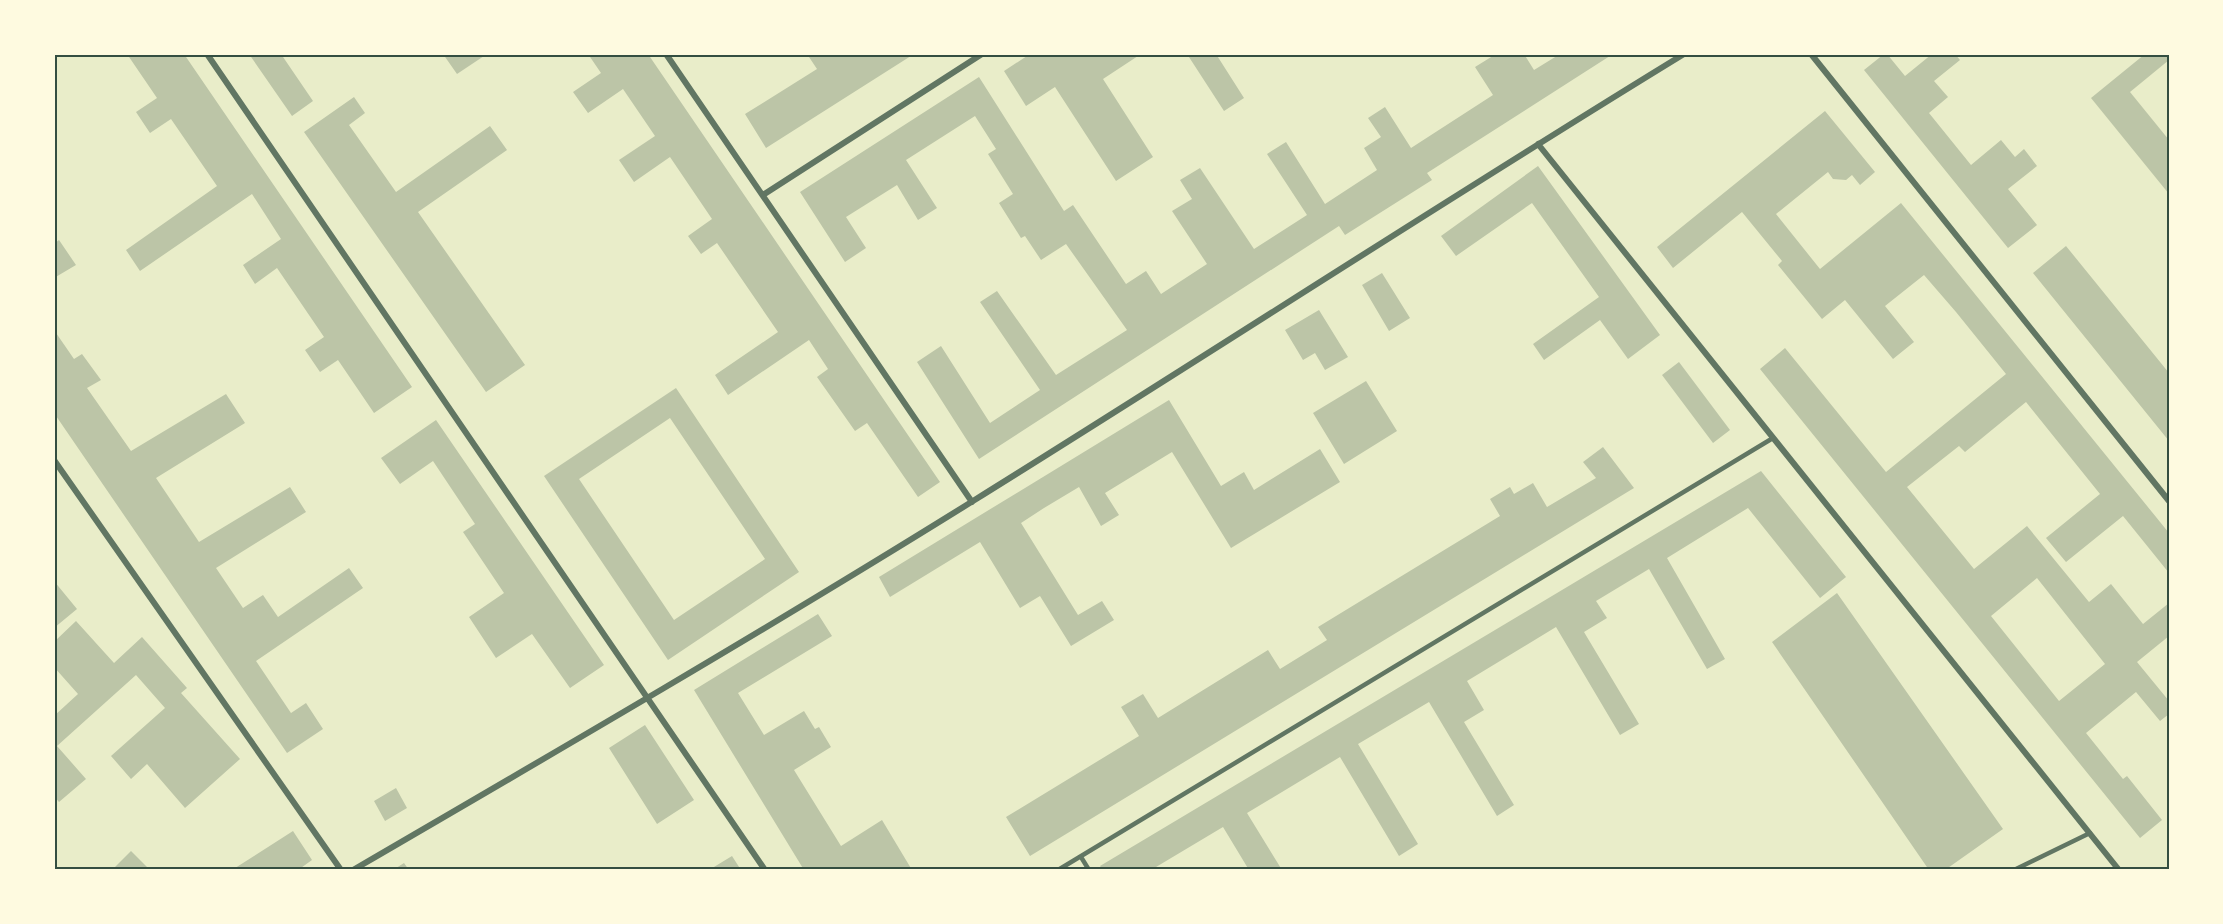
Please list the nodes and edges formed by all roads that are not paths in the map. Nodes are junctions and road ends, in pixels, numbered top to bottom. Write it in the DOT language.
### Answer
graph roads {
  1 [pos="207,54"];
  2 [pos="666,54"];
  3 [pos="982,54"];
  4 [pos="1684,54"];
  5 [pos="1811,54"];
  6 [pos="1538,144"];
  7 [pos="763,195"];
  8 [pos="1773,438"];
  9 [pos="54,460"];
  10 [pos="2169,501"];
  11 [pos="972,502"];
  12 [pos="648,698"];
  13 [pos="2090,833"];
  14 [pos="1081,857"];
  15 [pos="341,870"];
  16 [pos="353,870"];
  17 [pos="765,870"];
  18 [pos="1059,870"];
  19 [pos="1089,870"];
  20 [pos="2014,870"];
  21 [pos="2119,870"];
  1 -- 12 [label="street"];
  2 -- 7 [label="street"];
  3 -- 7 [label="street"];
  4 -- 6 [label="street"];
  5 -- 10 [label="street"];
  6 -- 8 [label="street"];
  6 -- 11 [label="street"];
  7 -- 11 [label="street"];
  8 -- 13 [label="street"];
  8 -- 14 [label="lane"];
  9 -- 15 [label="street"];
  11 -- 12 [label="street"];
  12 -- 16 [label="street"];
  12 -- 17 [label="street"];
  13 -- 20 [label="lane"];
  13 -- 21 [label="street"];
  14 -- 18 [label="lane"];
  14 -- 19 [label="lane"];
}
